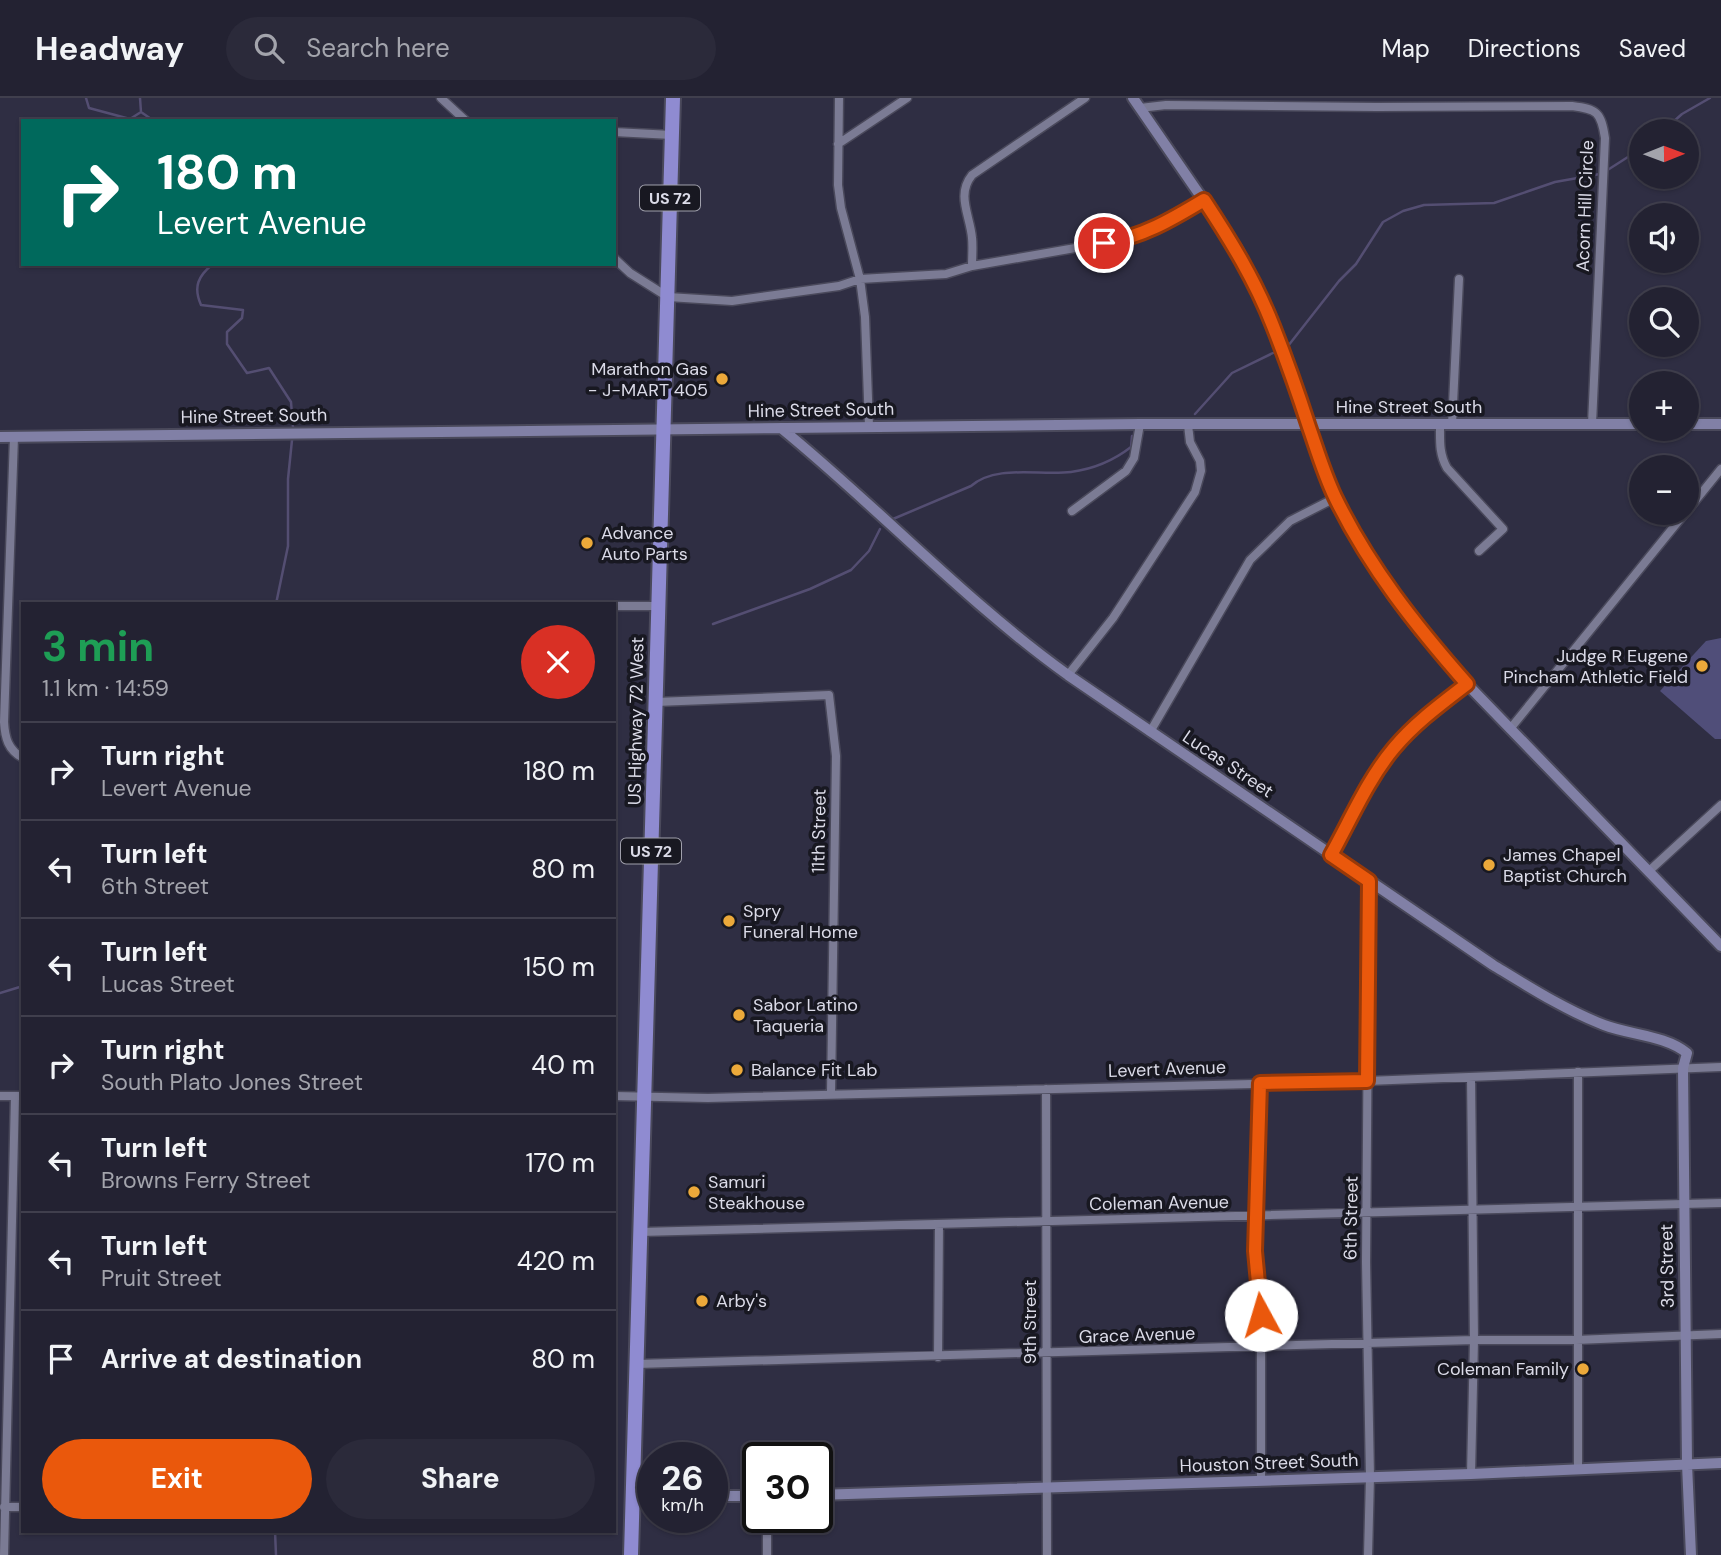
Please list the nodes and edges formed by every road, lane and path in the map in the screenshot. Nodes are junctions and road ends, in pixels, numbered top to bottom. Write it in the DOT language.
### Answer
graph roads {
  1 [pos="440,98"];
  2 [pos="673,98"];
  3 [pos="839,98"];
  4 [pos="907,98"];
  5 [pos="1085,98"];
  6 [pos="1262,102"];
  7 [pos="1490,102"];
  8 [pos="1137,103"];
  9 [pos="1377,103"];
  10 [pos="464,119"];
  11 [pos="616,132"];
  12 [pos="672,135"];
  13 [pos="838,144"];
  14 [pos="1204,200"];
  15 [pos="616,260"];
  16 [pos="972,266"];
  17 [pos="860,279"];
  18 [pos="1459,279"];
  19 [pos="668,297"];
  20 [pos="1140,424"];
  21 [pos="1308,424"];
  22 [pos="1592,424"];
  23 [pos="1629,424"];
  24 [pos="1699,424"];
  25 [pos="1721,424"];
  26 [pos="1188,425"];
  27 [pos="1446,425"];
  28 [pos="869,426"];
  29 [pos="781,428"];
  30 [pos="664,429"];
  31 [pos="0,437"];
  32 [pos="14,437"];
  33 [pos="1721,469"];
  34 [pos="1699,496"];
  35 [pos="1335,498"];
  36 [pos="1072,511"];
  37 [pos="1675,525"];
  38 [pos="1479,551"];
  39 [pos="616,606"];
  40 [pos="658,606"];
  41 [pos="1068,675"];
  42 [pos="1467,684"];
  43 [pos="656,702"];
  44 [pos="1510,729"];
  45 [pos="1150,732"];
  46 [pos="21,757"];
  47 [pos="1721,805"];
  48 [pos="1331,855"];
  49 [pos="1650,872"];
  50 [pos="1369,881"];
  51 [pos="1721,946"];
  52 [pos="1721,1067"];
  53 [pos="1683,1068"];
  54 [pos="1578,1072"];
  55 [pos="1471,1077"];
  56 [pos="1367,1081"];
  57 [pos="1260,1083"];
  58 [pos="1046,1089"];
  59 [pos="831,1093"];
  60 [pos="0,1096"];
  61 [pos="19,1096"];
  62 [pos="616,1096"];
  63 [pos="643,1097"];
  64 [pos="1721,1203"];
  65 [pos="1684,1204"];
  66 [pos="1579,1207"];
  67 [pos="1472,1210"];
  68 [pos="1367,1213"];
  69 [pos="1257,1216"];
  70 [pos="1047,1221"];
  71 [pos="939,1224"];
  72 [pos="640,1232"];
  73 [pos="1721,1334"];
  74 [pos="1686,1335"];
  75 [pos="1474,1339"];
  76 [pos="1576,1340"];
  77 [pos="1367,1343"];
  78 [pos="1262,1347"];
  79 [pos="1046,1354"];
  80 [pos="939,1357"];
  81 [pos="637,1364"];
  82 [pos="1721,1462"];
  83 [pos="1687,1464"];
  84 [pos="1578,1469"];
  85 [pos="1471,1474"];
  86 [pos="1370,1477"];
  87 [pos="1261,1481"];
  88 [pos="1047,1487"];
  89 [pos="833,1494"];
  90 [pos="633,1498"];
  91 [pos="637,1498"];
  92 [pos="4,1507"];
  93 [pos="21,1507"];
  94 [pos="767,1533"];
  95 [pos="4,1555"];
  96 [pos="631,1555"];
  97 [pos="767,1555"];
  98 [pos="1047,1555"];
  99 [pos="1368,1555"];
  100 [pos="1691,1555"];
  1 -- 10 [label="street"];
  2 -- 12 [label="highway, US Highway 72 West / US 72"];
  3 -- 13 [label="street"];
  4 -- 13 [label="street"];
  5 -- 16 [label="street"];
  6 -- 8 [label="street, Acorn Hill Circle"];
  6 -- 9 [label="street, Acorn Hill Circle"];
  7 -- 9 [label="street, Acorn Hill Circle"];
  7 -- 22 [label="street, Acorn Hill Circle"];
  8 -- 14 [label="street"];
  11 -- 12 [label="street"];
  12 -- 19 [label="highway, US Highway 72 West / US 72"];
  13 -- 17 [label="street"];
  14 -- 16 [label="street"];
  14 -- 21 [label="street"];
  15 -- 19 [label="street"];
  16 -- 17 [label="street"];
  17 -- 19 [label="street"];
  17 -- 28 [label="street"];
  18 -- 27 [label="street"];
  19 -- 30 [label="highway, US Highway 72 West / US 72"];
  20 -- 26 [label="street, Hine Street South"];
  20 -- 28 [label="street, Hine Street South"];
  20 -- 36 [label="street"];
  21 -- 26 [label="street, Hine Street South"];
  21 -- 27 [label="street, Hine Street South"];
  21 -- 35 [label="street"];
  22 -- 23 [label="street, Hine Street South"];
  22 -- 27 [label="street, Hine Street South"];
  24 -- 25 [label="street"];
  26 -- 41 [label="street"];
  27 -- 38 [label="street"];
  28 -- 29 [label="street, Hine Street South"];
  29 -- 30 [label="street, Hine Street South"];
  29 -- 41 [label="street, Lucas Street"];
  30 -- 32 [label="street, Hine Street South"];
  30 -- 40 [label="highway, US Highway 72 West / US 72"];
  31 -- 32 [label="street, Hine Street South"];
  32 -- 46 [label="street"];
  33 -- 34 [label="street"];
  35 -- 42 [label="street"];
  35 -- 45 [label="street"];
  37 -- 44 [label="street"];
  39 -- 40 [label="street"];
  40 -- 43 [label="highway, US Highway 72 West / US 72"];
  41 -- 45 [label="street, Lucas Street"];
  42 -- 44 [label="street"];
  42 -- 48 [label="street"];
  43 -- 59 [label="street, 11th Street"];
  43 -- 63 [label="highway, US Highway 72 West / US 72"];
  44 -- 49 [label="street"];
  45 -- 48 [label="street, Lucas Street"];
  47 -- 49 [label="street"];
  48 -- 50 [label="street, Lucas Street"];
  49 -- 51 [label="street"];
  50 -- 53 [label="street, Lucas Street"];
  50 -- 56 [label="street, 6th Street"];
  52 -- 53 [label="street, Levert Avenue"];
  53 -- 54 [label="street, Levert Avenue"];
  53 -- 65 [label="street, 3rd Street"];
  54 -- 55 [label="street, Levert Avenue"];
  54 -- 66 [label="street"];
  55 -- 56 [label="street, Levert Avenue"];
  55 -- 67 [label="street"];
  56 -- 57 [label="street, Levert Avenue"];
  56 -- 68 [label="street, 6th Street"];
  57 -- 58 [label="street, Levert Avenue"];
  57 -- 69 [label="street"];
  58 -- 59 [label="street, Levert Avenue"];
  58 -- 70 [label="street, 9th Street"];
  59 -- 63 [label="street, Levert Avenue"];
  60 -- 61 [label="street"];
  61 -- 92 [label="street"];
  62 -- 63 [label="street, Levert Avenue"];
  63 -- 72 [label="highway, US Highway 72 West / US 72"];
  64 -- 65 [label="street, Coleman Avenue"];
  65 -- 66 [label="street, Coleman Avenue"];
  65 -- 74 [label="street, 3rd Street"];
  66 -- 67 [label="street, Coleman Avenue"];
  66 -- 76 [label="street"];
  67 -- 68 [label="street, Coleman Avenue"];
  67 -- 75 [label="street"];
  68 -- 69 [label="street, Coleman Avenue"];
  68 -- 77 [label="street, 6th Street"];
  69 -- 70 [label="street, Coleman Avenue"];
  69 -- 78 [label="street"];
  70 -- 71 [label="street, Coleman Avenue"];
  70 -- 79 [label="street, 9th Street"];
  71 -- 72 [label="street, Coleman Avenue"];
  71 -- 80 [label="street"];
  72 -- 81 [label="highway, US Highway 72 West / US 72"];
  73 -- 74 [label="street, Grace Avenue"];
  74 -- 76 [label="street, Grace Avenue"];
  74 -- 83 [label="street, 3rd Street"];
  75 -- 76 [label="street, Grace Avenue"];
  75 -- 77 [label="street, Grace Avenue"];
  75 -- 85 [label="street"];
  76 -- 84 [label="street"];
  77 -- 78 [label="street, Grace Avenue"];
  77 -- 86 [label="street, 6th Street"];
  78 -- 79 [label="street, Grace Avenue"];
  78 -- 87 [label="street"];
  79 -- 80 [label="street, Grace Avenue"];
  79 -- 88 [label="street, 9th Street"];
  80 -- 81 [label="street, Grace Avenue"];
  81 -- 90 [label="highway, US Highway 72 West / US 72"];
  82 -- 83 [label="street, Houston Street South"];
  83 -- 84 [label="street, Houston Street South"];
  83 -- 100 [label="street, 3rd Street"];
  84 -- 85 [label="street, Houston Street South"];
  85 -- 86 [label="street, Houston Street South"];
  86 -- 87 [label="street, Houston Street South"];
  86 -- 99 [label="street, 6th Street"];
  87 -- 88 [label="street, Houston Street South"];
  88 -- 89 [label="street, Houston Street South"];
  88 -- 98 [label="street, 9th Street"];
  90 -- 91 [label="street"];
  90 -- 96 [label="highway, US Highway 72 West / US 72"];
  92 -- 93 [label="street"];
  92 -- 95 [label="street"];
  94 -- 97 [label="street"];
}
